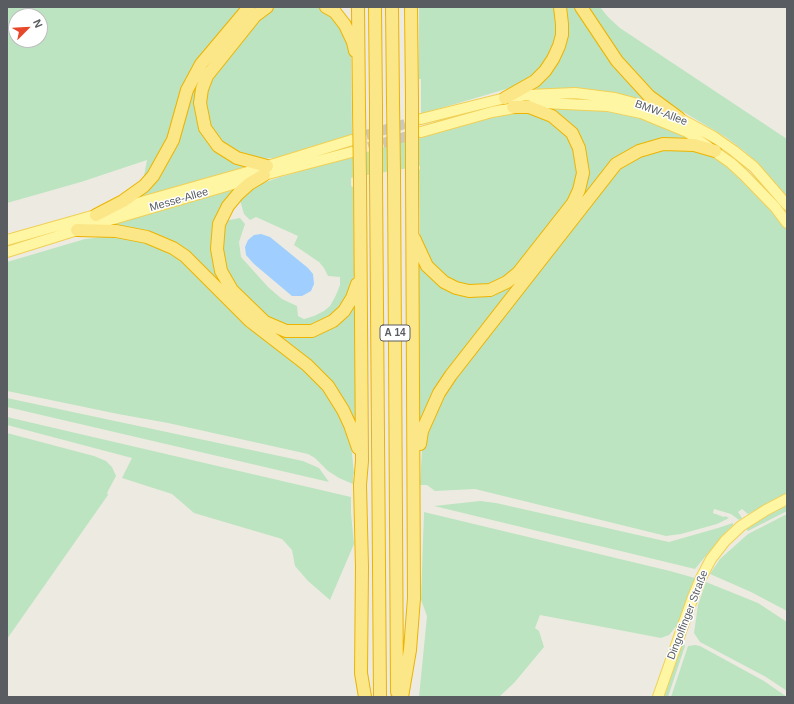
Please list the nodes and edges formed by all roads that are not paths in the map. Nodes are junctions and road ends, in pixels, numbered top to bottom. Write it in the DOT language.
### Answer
graph roads {
  1 [pos="249,7"];
  2 [pos="267,7"];
  3 [pos="326,7"];
  4 [pos="358,7"];
  5 [pos="375,7"];
  6 [pos="392,7"];
  7 [pos="411,7"];
  8 [pos="560,7"];
  9 [pos="581,7"];
  10 [pos="359,69"];
  11 [pos="505,98"];
  12 [pos="513,107"];
  13 [pos="679,118"];
  14 [pos="421,119"];
  15 [pos="421,132"];
  16 [pos="352,140"];
  17 [pos="715,151"];
  18 [pos="352,152"];
  19 [pos="266,171"];
  20 [pos="787,205"];
  21 [pos="96,215"];
  22 [pos="787,223"];
  23 [pos="76,230"];
  24 [pos="412,234"];
  25 [pos="7,240"];
  26 [pos="7,252"];
  27 [pos="360,271"];
  28 [pos="362,461"];
  29 [pos="414,474"];
  30 [pos="787,499"];
  31 [pos="364,697"];
  32 [pos="380,697"];
  33 [pos="397,697"];
  34 [pos="402,697"];
  35 [pos="658,697"];
  1 -- 21 [label="highway"];
  2 -- 19 [label="highway"];
  3 -- 10 [label="highway"];
  4 -- 10 [label="highway"];
  5 -- 32 [label="highway, A 14, bridge"];
  6 -- 33 [label="highway, A 14, bridge"];
  7 -- 24 [label="highway, bridge"];
  8 -- 11 [label="highway"];
  9 -- 13 [label="highway"];
  10 -- 27 [label="highway, bridge"];
  11 -- 13 [label="main road, BMW-Allee"];
  11 -- 14 [label="main road"];
  12 -- 15 [label="main road"];
  12 -- 17 [label="main road, BMW-Allee"];
  12 -- 24 [label="highway"];
  13 -- 20 [label="main road, BMW-Allee"];
  16 -- 19 [label="main road, Messe-Allee"];
  17 -- 22 [label="main road, BMW-Allee"];
  17 -- 29 [label="highway"];
  18 -- 19 [label="main road, Messe-Allee"];
  19 -- 21 [label="main road, Messe-Allee"];
  19 -- 23 [label="main road, Messe-Allee"];
  19 -- 27 [label="highway"];
  21 -- 25 [label="main road, Messe-Allee"];
  23 -- 26 [label="main road, Messe-Allee"];
  23 -- 28 [label="highway"];
  24 -- 29 [label="highway"];
  27 -- 28 [label="highway"];
  28 -- 31 [label="highway"];
  29 -- 34 [label="highway"];
  30 -- 35 [label="main road, Dingolfinger Straße"];
}
